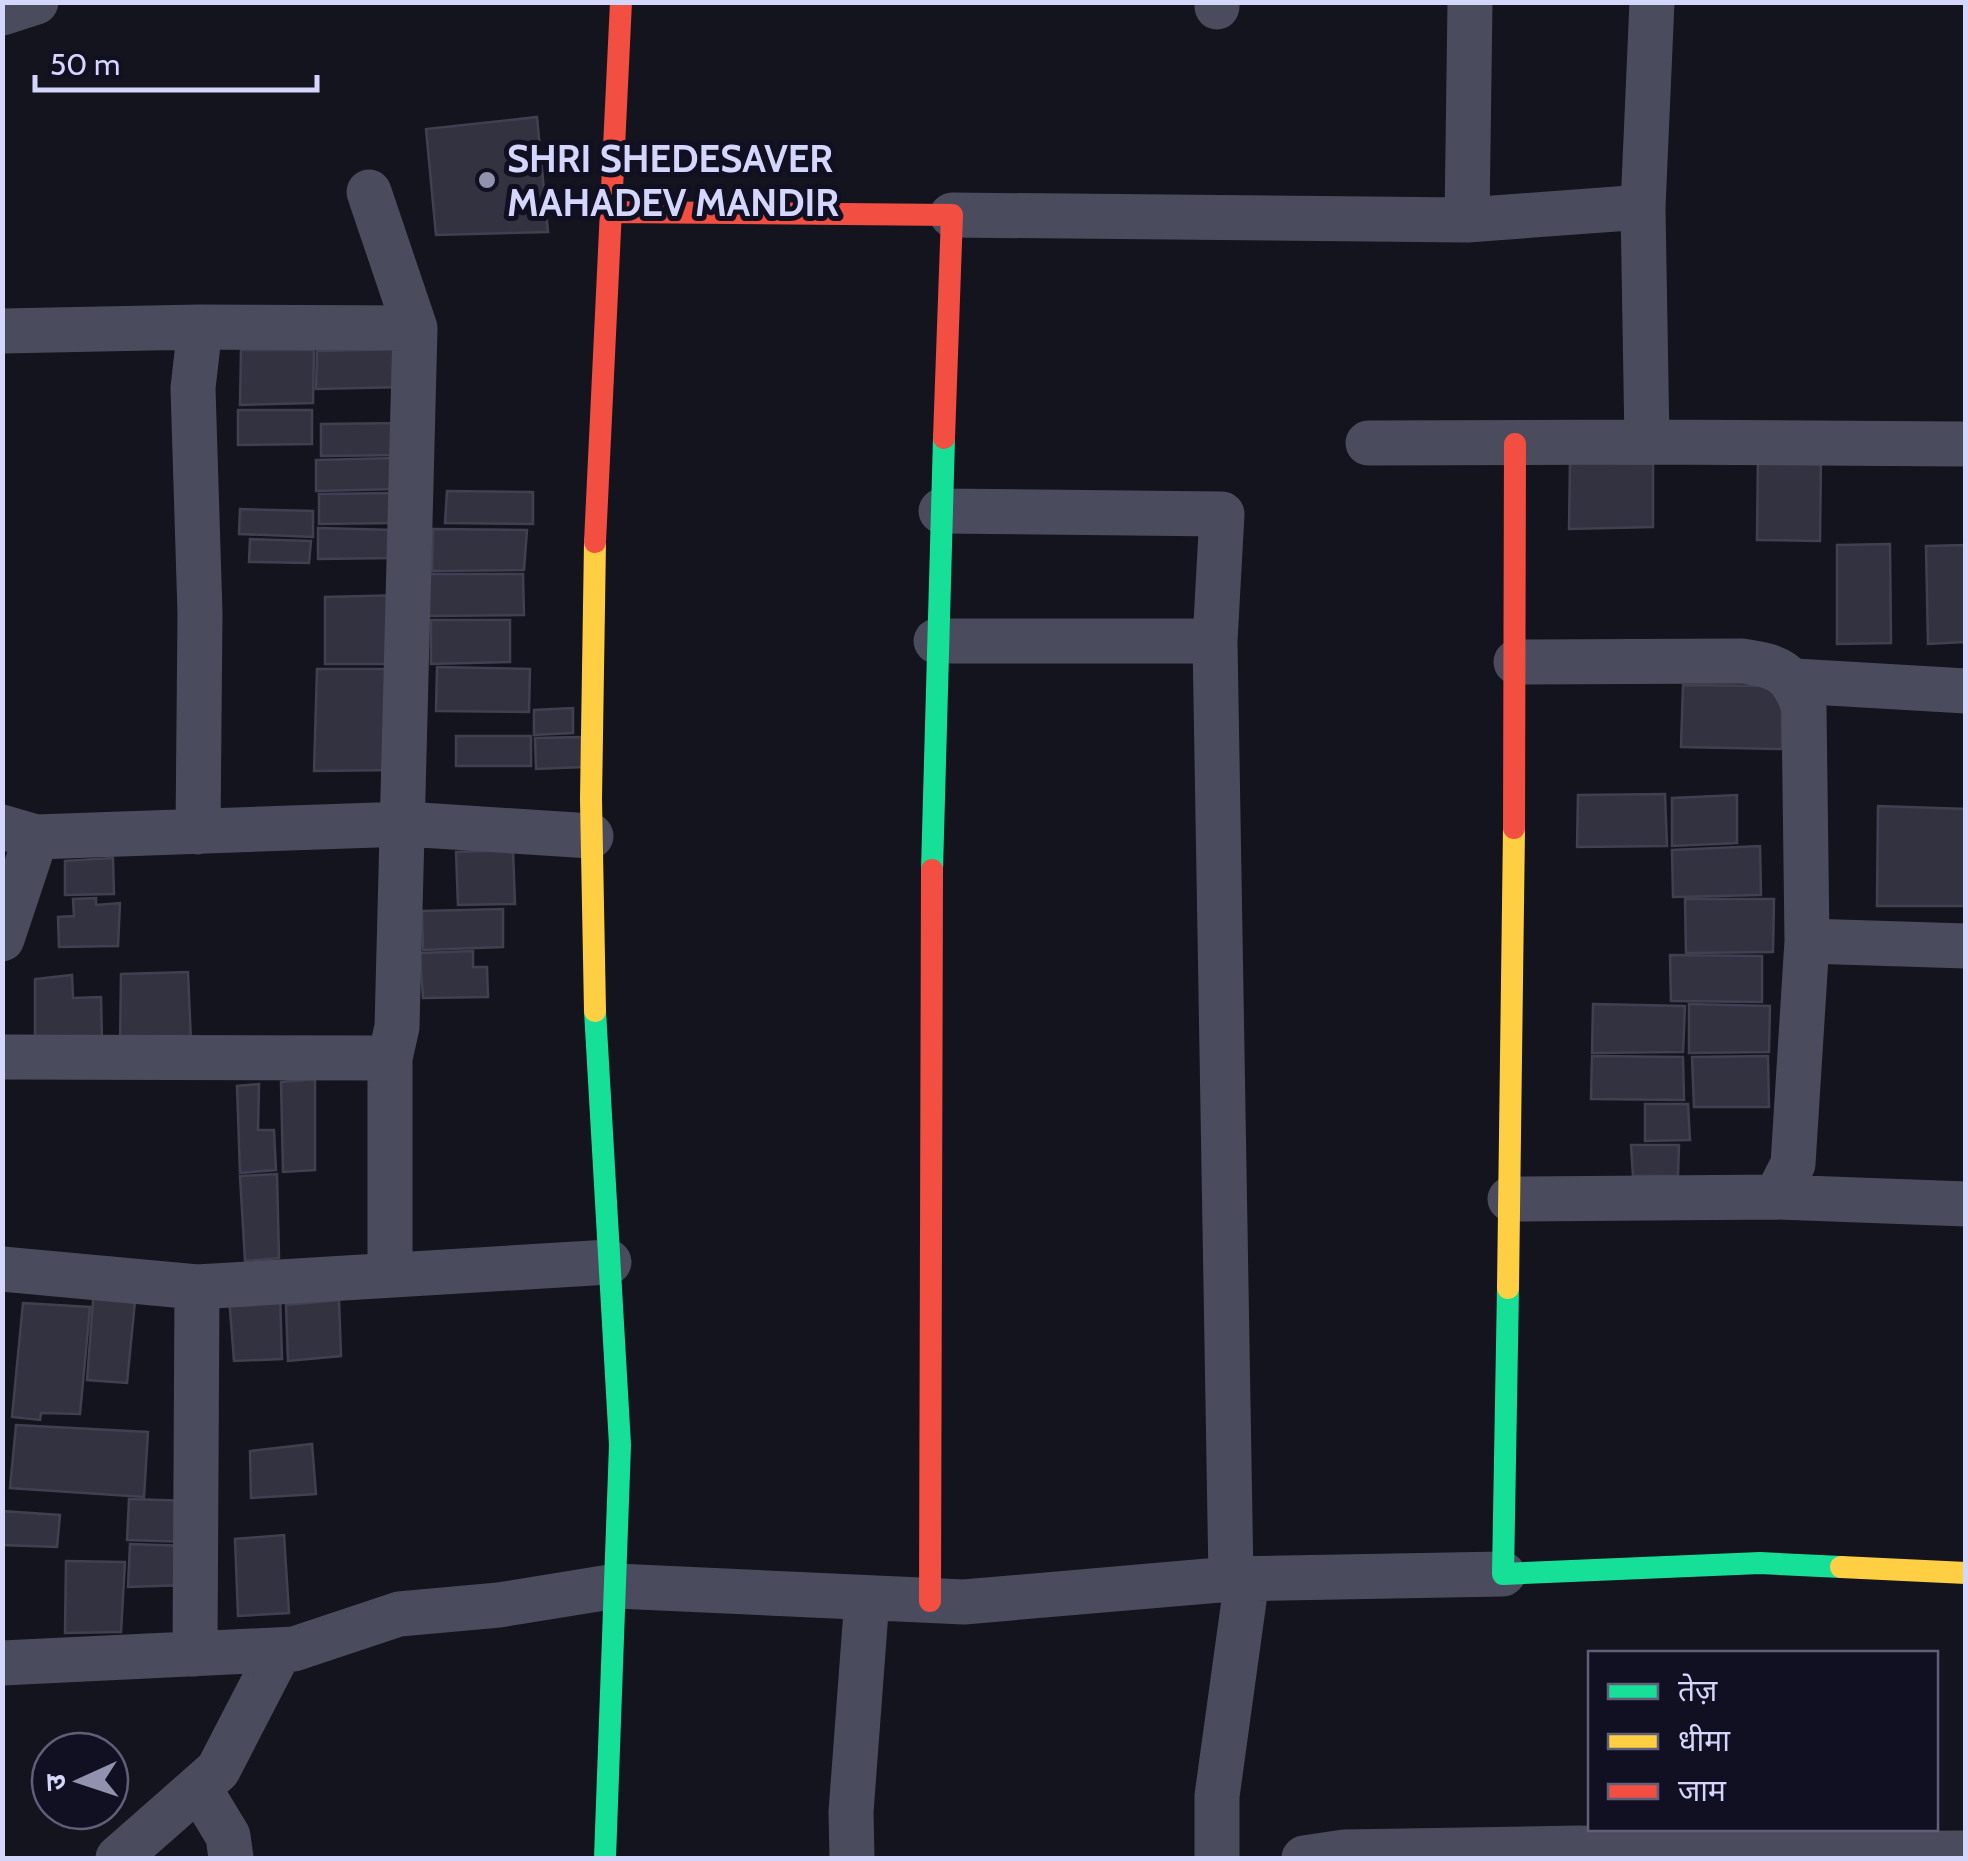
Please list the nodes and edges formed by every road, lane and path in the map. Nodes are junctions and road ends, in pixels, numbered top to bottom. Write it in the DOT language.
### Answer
graph roads {
  1 [pos="36,2"];
  2 [pos="621,2"];
  3 [pos="1470,2"];
  4 [pos="1652,2"];
  5 [pos="2,13"];
  6 [pos="368,192"];
  7 [pos="1643,207"];
  8 [pos="608,212"];
  9 [pos="952,216"];
  10 [pos="1467,220"];
  11 [pos="200,327"];
  12 [pos="415,328"];
  13 [pos="2,331"];
  14 [pos="1648,442"];
  15 [pos="1368,443"];
  16 [pos="1515,444"];
  17 [pos="1962,444"];
  18 [pos="941,510"];
  19 [pos="936,641"];
  20 [pos="1215,641"];
  21 [pos="1516,662"];
  22 [pos="1796,681"];
  23 [pos="1966,691"];
  24 [pos="405,824"];
  25 [pos="19,832"];
  26 [pos="198,832"];
  27 [pos="591,836"];
  28 [pos="2,939"];
  29 [pos="1806,941"];
  30 [pos="1966,946"];
  31 [pos="2,1058"];
  32 [pos="390,1058"];
  33 [pos="1776,1197"];
  34 [pos="1510,1199"];
  35 [pos="1966,1204"];
  36 [pos="609,1262"];
  37 [pos="2,1269"];
  38 [pos="390,1275"];
  39 [pos="198,1287"];
  40 [pos="1503,1574"];
  41 [pos="1966,1574"];
  42 [pos="1239,1579"];
  43 [pos="616,1586"];
  44 [pos="867,1598"];
  45 [pos="930,1601"];
  46 [pos="280,1650"];
  47 [pos="196,1654"];
  48 [pos="2,1663"];
  49 [pos="199,1788"];
  50 [pos="1966,1853"];
  51 [pos="1447,1856"];
  52 [pos="1747,1856"];
  53 [pos="118,1858"];
  54 [pos="231,1858"];
  55 [pos="605,1858"];
  56 [pos="852,1858"];
  57 [pos="1218,1858"];
  58 [pos="1304,1858"];
  1 -- 5 [label="street"];
  2 -- 8 [label="street"];
  3 -- 10 [label="street"];
  4 -- 7 [label="street"];
  6 -- 12 [label="street"];
  7 -- 10 [label="street"];
  7 -- 14 [label="street"];
  8 -- 9 [label="street"];
  8 -- 27 [label="street"];
  9 -- 10 [label="street"];
  9 -- 18 [label="street"];
  11 -- 12 [label="street"];
  11 -- 13 [label="street"];
  11 -- 26 [label="street"];
  12 -- 24 [label="street"];
  14 -- 16 [label="street"];
  14 -- 17 [label="street"];
  15 -- 16 [label="street"];
  16 -- 21 [label="street"];
  18 -- 19 [label="street"];
  18 -- 20 [label="street"];
  19 -- 20 [label="street"];
  19 -- 45 [label="street"];
  20 -- 42 [label="street"];
  21 -- 22 [label="street"];
  21 -- 34 [label="street"];
  22 -- 23 [label="street"];
  22 -- 29 [label="street"];
  24 -- 26 [label="street"];
  24 -- 27 [label="street"];
  24 -- 32 [label="street"];
  25 -- 26 [label="street"];
  25 -- 28 [label="street"];
  27 -- 36 [label="street"];
  29 -- 30 [label="street"];
  29 -- 33 [label="street"];
  31 -- 32 [label="street"];
  32 -- 38 [label="street"];
  33 -- 34 [label="street"];
  33 -- 35 [label="street"];
  34 -- 40 [label="street"];
  36 -- 38 [label="street"];
  36 -- 43 [label="street"];
  37 -- 39 [label="street"];
  38 -- 39 [label="street"];
  39 -- 47 [label="street"];
  40 -- 41 [label="street"];
  40 -- 42 [label="street"];
  42 -- 45 [label="street"];
  42 -- 57 [label="street"];
  43 -- 44 [label="street"];
  43 -- 46 [label="street"];
  43 -- 55 [label="street"];
  44 -- 45 [label="street"];
  44 -- 56 [label="street"];
  46 -- 47 [label="street"];
  46 -- 49 [label="street"];
  47 -- 48 [label="street"];
  49 -- 53 [label="street"];
  49 -- 54 [label="street"];
  50 -- 52 [label="street"];
  51 -- 52 [label="street"];
  51 -- 58 [label="street"];
}
